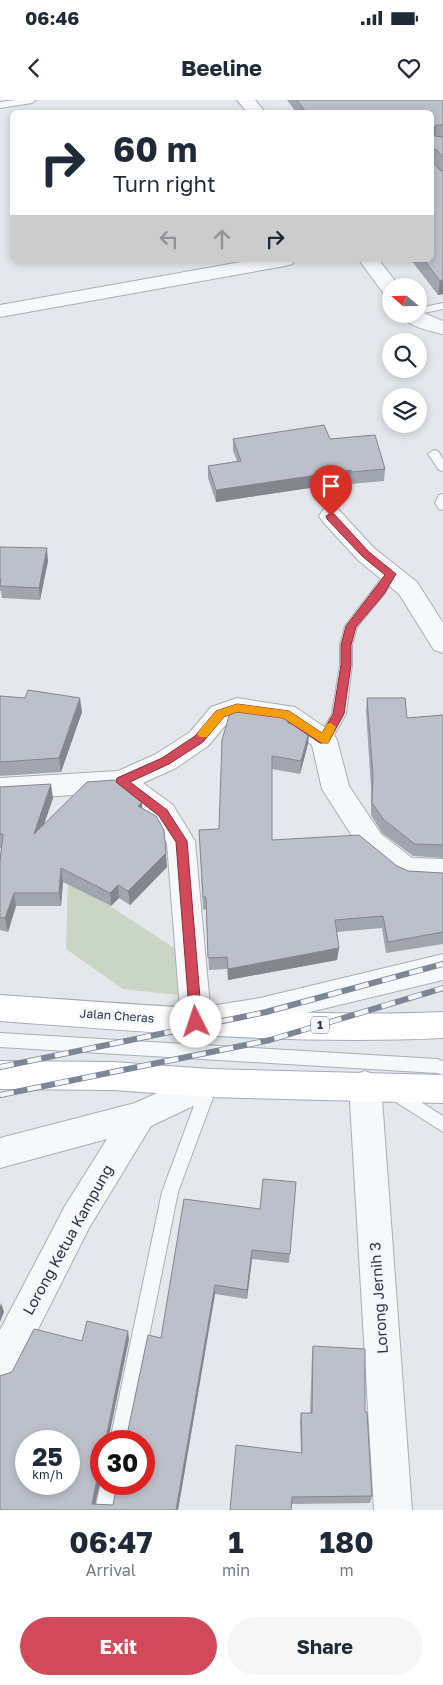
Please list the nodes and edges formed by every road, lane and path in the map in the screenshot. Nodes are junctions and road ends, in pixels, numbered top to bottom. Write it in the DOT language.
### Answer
graph roads {
  1 [pos="32,100"];
  2 [pos="246,100"];
  3 [pos="0,106"];
  4 [pos="254,110"];
  5 [pos="274,262"];
  6 [pos="368,262"];
  7 [pos="382,279"];
  8 [pos="443,306"];
  9 [pos="428,309"];
  10 [pos="0,311"];
  11 [pos="427,323"];
  12 [pos="443,328"];
  13 [pos="434,454"];
  14 [pos="443,467"];
  15 [pos="443,498"];
  16 [pos="443,506"];
  17 [pos="331,516"];
  18 [pos="391,574"];
  19 [pos="443,644"];
  20 [pos="324,740"];
  21 [pos="121,782"];
  22 [pos="0,789"];
  23 [pos="443,871"];
  24 [pos="443,967"];
  25 [pos="0,1008"];
  26 [pos="196,1022"];
  27 [pos="443,1025"];
  28 [pos="0,1040"];
  29 [pos="443,1068"];
  30 [pos="0,1075"];
  31 [pos="210,1083"];
  32 [pos="376,1086"];
  33 [pos="443,1089"];
  34 [pos="140,1116"];
  35 [pos="443,1125"];
  36 [pos="0,1153"];
  37 [pos="0,1366"];
  38 [pos="120,1430"];
  39 [pos="107,1495"];
  40 [pos="104,1510"];
  41 [pos="393,1510"];
  1 -- 3 [label="lane"];
  2 -- 4 [label="street"];
  5 -- 10 [label="street"];
  6 -- 7 [label="street"];
  8 -- 9 [label="lane"];
  11 -- 12 [label="street"];
  13 -- 14 [label="lane"];
  15 -- 16 [label="lane"];
  17 -- 18 [label="street"];
  18 -- 19 [label="street"];
  18 -- 20 [label="lane"];
  20 -- 21 [label="street"];
  20 -- 23 [label="street"];
  21 -- 22 [label="street"];
  21 -- 26 [label="street"];
  24 -- 26 [label="street"];
  25 -- 26 [label="main road, Jalan Cheras / 1"];
  26 -- 27 [label="main road, Jalan Cheras / 1"];
  28 -- 29 [label="lane"];
  30 -- 31 [label="main road"];
  31 -- 32 [label="main road"];
  31 -- 34 [label="street"];
  31 -- 38 [label="lane"];
  32 -- 33 [label="main road"];
  32 -- 35 [label="lane"];
  32 -- 41 [label="street, Lorong Jernih 3"];
  34 -- 36 [label="street"];
  34 -- 37 [label="street, Lorong Ketua Kampung"];
  39 -- 40 [label="lane"];
}
